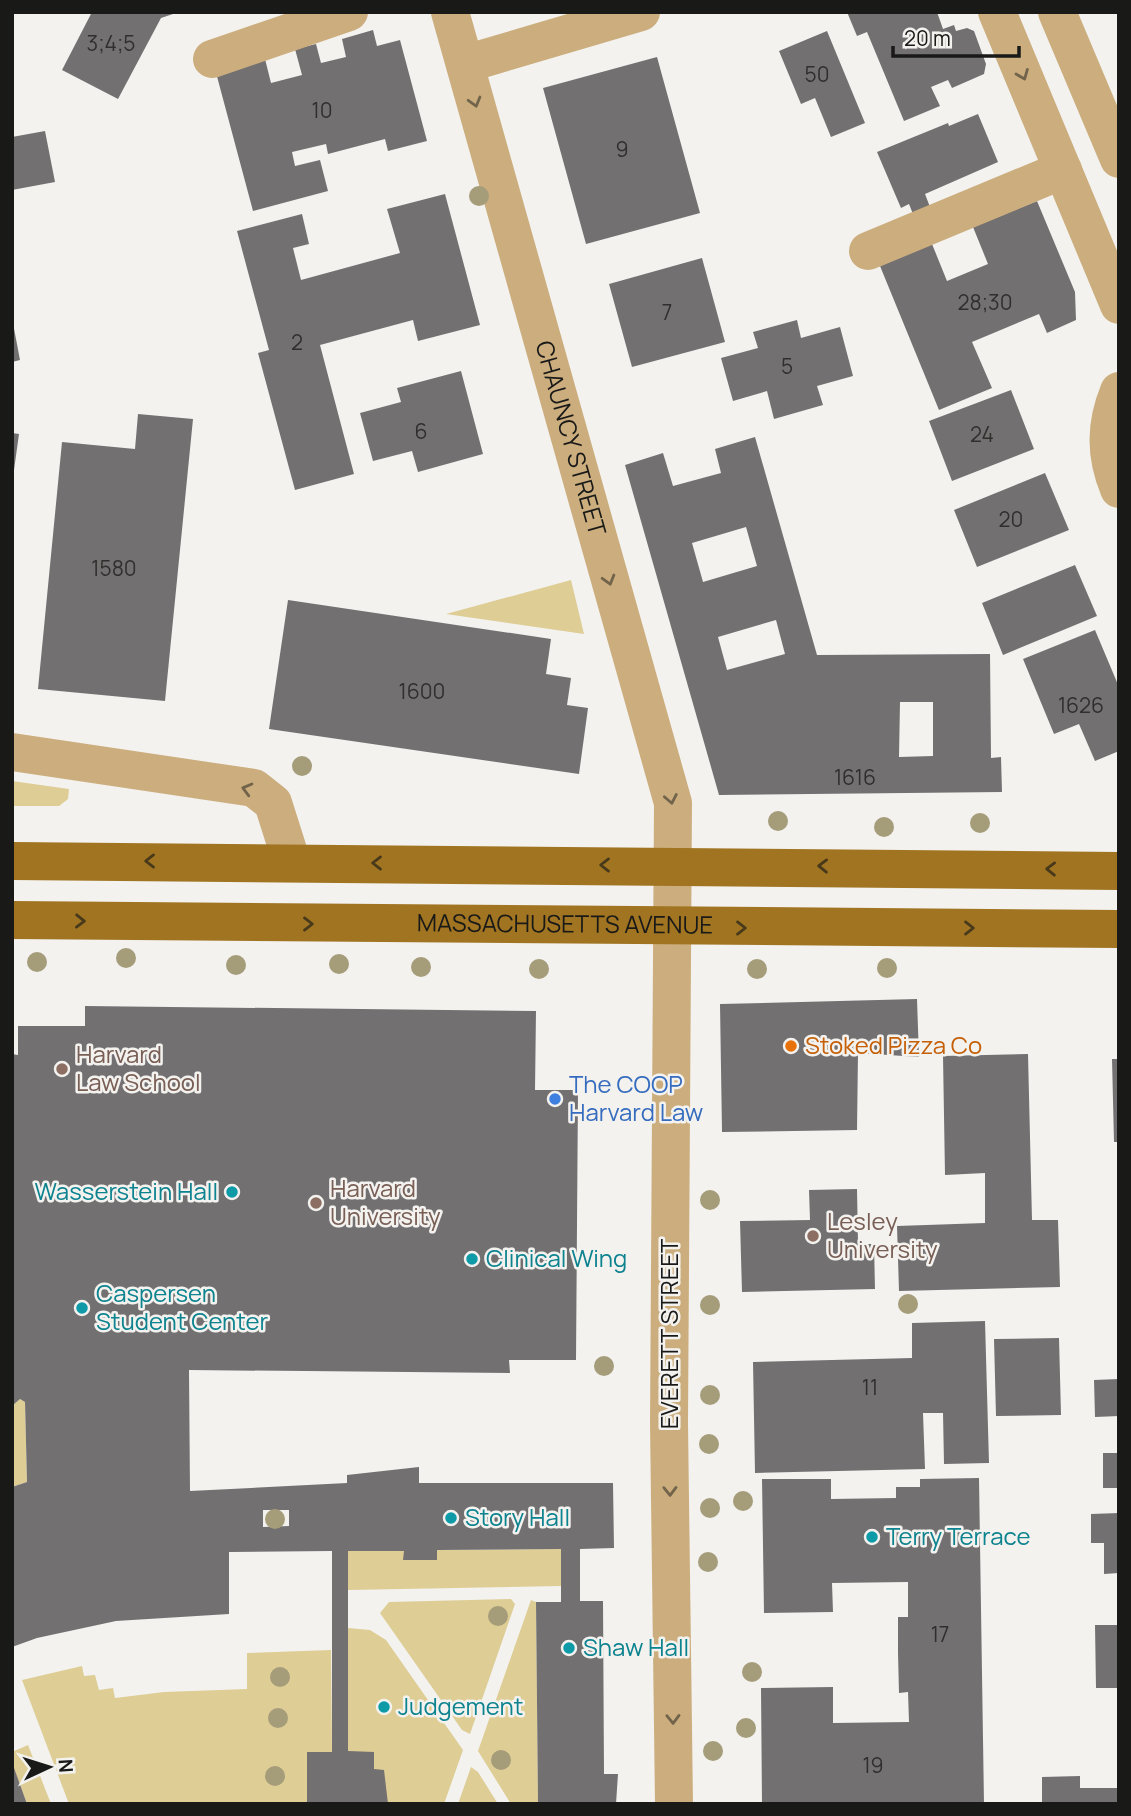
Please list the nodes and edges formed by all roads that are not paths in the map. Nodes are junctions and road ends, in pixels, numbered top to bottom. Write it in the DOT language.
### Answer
graph roads {
  1 [pos="349,12"];
  2 [pos="450,12"];
  3 [pos="641,12"];
  4 [pos="997,12"];
  5 [pos="1057,12"];
  6 [pos="212,59"];
  7 [pos="465,64"];
  8 [pos="1119,159"];
  9 [pos="1063,170"];
  10 [pos="868,251"];
  11 [pos="1119,305"];
  12 [pos="1119,391"];
  13 [pos="1119,489"];
  14 [pos="12,752"];
  15 [pos="12,861"];
  16 [pos="292,863"];
  17 [pos="673,865"];
  18 [pos="1119,871"];
  19 [pos="12,920"];
  20 [pos="673,927"];
  21 [pos="1119,929"];
  22 [pos="674,1804"];
  1 -- 6 [label="street"];
  2 -- 7 [label="street, CHAUNCY STREET"];
  3 -- 7 [label="street"];
  4 -- 9 [label="street, one-way"];
  5 -- 8 [label="street"];
  7 -- 17 [label="street, CHAUNCY STREET, one-way"];
  9 -- 10 [label="street"];
  9 -- 11 [label="street"];
  12 -- 13 [label="street"];
  16 -- 14 [label="street, one-way"];
  16 -- 15 [label="main road, one-way"];
  17 -- 16 [label="main road, one-way"];
  18 -- 17 [label="main road, one-way"];
  17 -- 20 [label="street, EVERETT STREET"];
  19 -- 20 [label="main road, MASSACHUSETTS AVENUE, one-way"];
  20 -- 21 [label="main road, MASSACHUSETTS AVENUE, one-way"];
  20 -- 22 [label="street, EVERETT STREET, one-way"];
}
